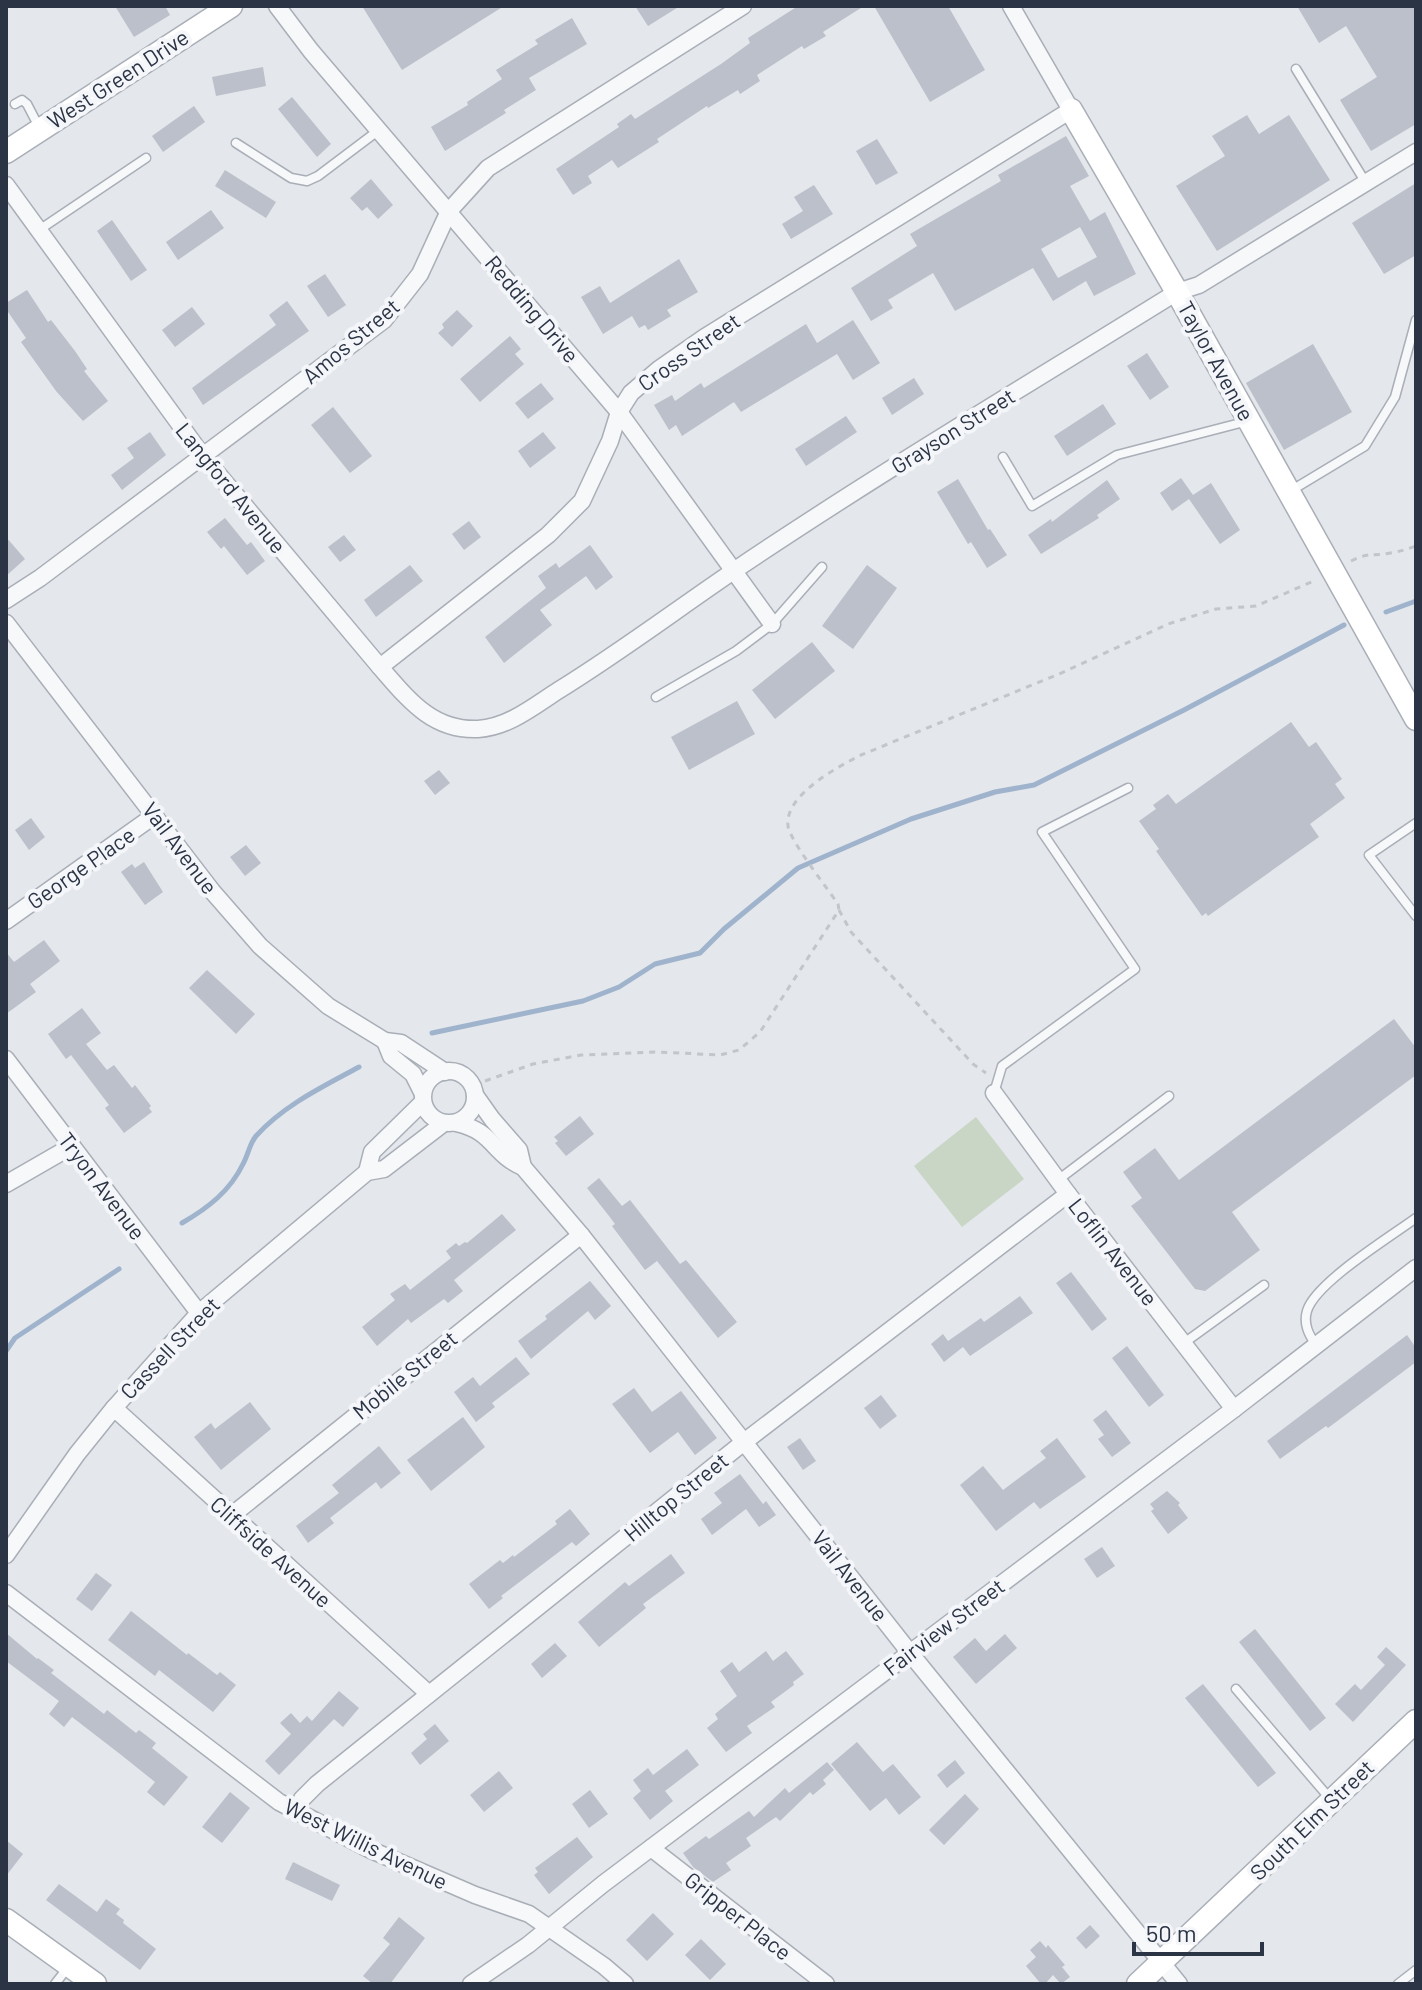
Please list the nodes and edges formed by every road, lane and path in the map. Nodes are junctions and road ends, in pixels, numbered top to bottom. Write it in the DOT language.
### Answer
graph roads {
  1 [pos="231,6"];
  2 [pos="277,6"];
  3 [pos="743,6"];
  4 [pos="1011,6"];
  5 [pos="1296,69"];
  6 [pos="15,104"];
  7 [pos="1071,110"];
  8 [pos="40,130"];
  9 [pos="379,130"];
  10 [pos="236,143"];
  11 [pos="6,152"];
  12 [pos="1416,152"];
  13 [pos="146,158"];
  14 [pos="1366,183"];
  15 [pos="6,185"];
  16 [pos="449,211"];
  17 [pos="39,230"];
  18 [pos="1177,292"];
  19 [pos="1416,320"];
  20 [pos="619,412"];
  21 [pos="1249,421"];
  22 [pos="202,455"];
  23 [pos="1003,457"];
  24 [pos="1289,492"];
  25 [pos="1416,546"];
  26 [pos="822,567"];
  27 [pos="735,570"];
  28 [pos="1333,571"];
  29 [pos="6,600"];
  30 [pos="6,623"];
  31 [pos="772,624"];
  32 [pos="380,667"];
  33 [pos="656,697"];
  34 [pos="1416,719"];
  35 [pos="500,725"];
  36 [pos="1128,788"];
  37 [pos="155,815"];
  38 [pos="1415,826"];
  39 [pos="839,910"];
  40 [pos="1416,916"];
  41 [pos="6,921"];
  42 [pos="385,1041"];
  43 [pos="6,1059"];
  44 [pos="445,1072"];
  45 [pos="996,1086"];
  46 [pos="474,1091"];
  47 [pos="1169,1096"];
  48 [pos="423,1098"];
  49 [pos="450,1123"];
  50 [pos="72,1146"];
  51 [pos="523,1167"];
  52 [pos="367,1172"];
  53 [pos="6,1184"];
  54 [pos="1063,1188"];
  55 [pos="1416,1218"];
  56 [pos="581,1235"];
  57 [pos="1416,1268"];
  58 [pos="1264,1285"];
  59 [pos="199,1313"];
  60 [pos="1184,1343"];
  61 [pos="1316,1345"];
  62 [pos="114,1408"];
  63 [pos="1234,1409"];
  64 [pos="744,1442"];
  65 [pos="231,1516"];
  66 [pos="6,1555"];
  67 [pos="6,1593"];
  68 [pos="910,1653"];
  69 [pos="1236,1689"];
  70 [pos="429,1694"];
  71 [pos="1416,1721"];
  72 [pos="1332,1801"];
  73 [pos="296,1812"];
  74 [pos="651,1848"];
  75 [pos="6,1920"];
  76 [pos="550,1928"];
  77 [pos="1161,1964"];
  78 [pos="69,1965"];
  79 [pos="1416,1970"];
  80 [pos="55,1984"];
  81 [pos="95,1984"];
  82 [pos="471,1984"];
  83 [pos="625,1984"];
  84 [pos="826,1984"];
  85 [pos="1138,1984"];
  86 [pos="1179,1984"];
  87 [pos="1398,1984"];
  1 -- 8 [label="street, West Green Drive"];
  2 -- 9 [label="street, Redding Drive"];
  3 -- 16 [label="street, Amos Street"];
  4 -- 7 [label="street, Taylor Avenue"];
  5 -- 14 [label="lane"];
  6 -- 8 [label="lane"];
  7 -- 18 [label="street, Taylor Avenue"];
  7 -- 20 [label="street, Cross Street"];
  8 -- 11 [label="street, West Green Drive"];
  9 -- 10 [label="lane"];
  9 -- 16 [label="street, Redding Drive"];
  12 -- 14 [label="street, Grayson Street"];
  13 -- 17 [label="lane"];
  14 -- 18 [label="street, Grayson Street"];
  15 -- 17 [label="street, Langford Avenue"];
  16 -- 20 [label="street, Redding Drive"];
  16 -- 22 [label="street, Amos Street"];
  17 -- 22 [label="street, Langford Avenue"];
  18 -- 21 [label="street, Taylor Avenue"];
  18 -- 27 [label="street, Grayson Street"];
  19 -- 24 [label="lane"];
  20 -- 27 [label="street, Redding Drive"];
  20 -- 32 [label="street, Cross Street"];
  21 -- 23 [label="lane"];
  21 -- 24 [label="street, Taylor Avenue"];
  22 -- 29 [label="street, Amos Street"];
  22 -- 32 [label="street, Langford Avenue"];
  24 -- 28 [label="street, Taylor Avenue"];
  25 -- 28 [label="path"];
  26 -- 31 [label="lane"];
  27 -- 31 [label="street, Redding Drive"];
  27 -- 35 [label="street, Grayson Street"];
  28 -- 34 [label="street, Taylor Avenue"];
  28 -- 39 [label="path"];
  30 -- 37 [label="street, Vail Avenue"];
  31 -- 33 [label="lane"];
  32 -- 35 [label="street, Langford Avenue"];
  36 -- 45 [label="lane"];
  37 -- 41 [label="street, George Place"];
  37 -- 42 [label="street, Vail Avenue"];
  38 -- 40 [label="lane"];
  39 -- 45 [label="path"];
  39 -- 46 [label="path"];
  42 -- 44 [label="street, Vail Avenue"];
  42 -- 48 [label="street, Vail Avenue"];
  43 -- 50 [label="street, Tryon Avenue"];
  44 -- 46 [label="street"];
  44 -- 48 [label="street"];
  45 -- 54 [label="street, Loflin Avenue"];
  46 -- 49 [label="street"];
  46 -- 51 [label="street, Vail Avenue"];
  47 -- 54 [label="lane"];
  48 -- 49 [label="street"];
  48 -- 52 [label="street, Cassell Street"];
  49 -- 51 [label="street, Vail Avenue"];
  49 -- 52 [label="street, Cassell Street"];
  50 -- 53 [label="street"];
  50 -- 59 [label="street, Tryon Avenue"];
  51 -- 56 [label="street, Vail Avenue"];
  52 -- 59 [label="street, Cassell Street"];
  54 -- 60 [label="street, Loflin Avenue"];
  54 -- 64 [label="street, Hilltop Street"];
  55 -- 61 [label="lane"];
  56 -- 64 [label="street, Vail Avenue"];
  56 -- 65 [label="street, Mobile Street"];
  57 -- 61 [label="street, Fairview Street"];
  58 -- 60 [label="lane"];
  59 -- 62 [label="street, Cassell Street"];
  60 -- 63 [label="street, Loflin Avenue"];
  61 -- 63 [label="street, Fairview Street"];
  62 -- 65 [label="street, Cliffside Avenue"];
  62 -- 66 [label="street, Cassell Street"];
  63 -- 68 [label="street, Fairview Street"];
  64 -- 68 [label="street, Vail Avenue"];
  64 -- 70 [label="street, Hilltop Street"];
  65 -- 70 [label="street, Cliffside Avenue"];
  67 -- 73 [label="street, West Willis Avenue"];
  68 -- 74 [label="street, Fairview Street"];
  68 -- 77 [label="street, Vail Avenue"];
  69 -- 72 [label="lane"];
  70 -- 73 [label="street, Hilltop Street"];
  71 -- 72 [label="street, South Elm Street"];
  72 -- 77 [label="street, South Elm Street"];
  73 -- 76 [label="street, West Willis Avenue"];
  74 -- 76 [label="street, Fairview Street"];
  74 -- 84 [label="street, Gripper Place"];
  75 -- 78 [label="street"];
  76 -- 82 [label="street, Fairview Street"];
  76 -- 83 [label="street, West Willis Avenue"];
  77 -- 85 [label="street, South Elm Street"];
  77 -- 86 [label="street, Vail Avenue"];
  78 -- 80 [label="lane"];
  78 -- 81 [label="street"];
  79 -- 87 [label="lane"];
}
